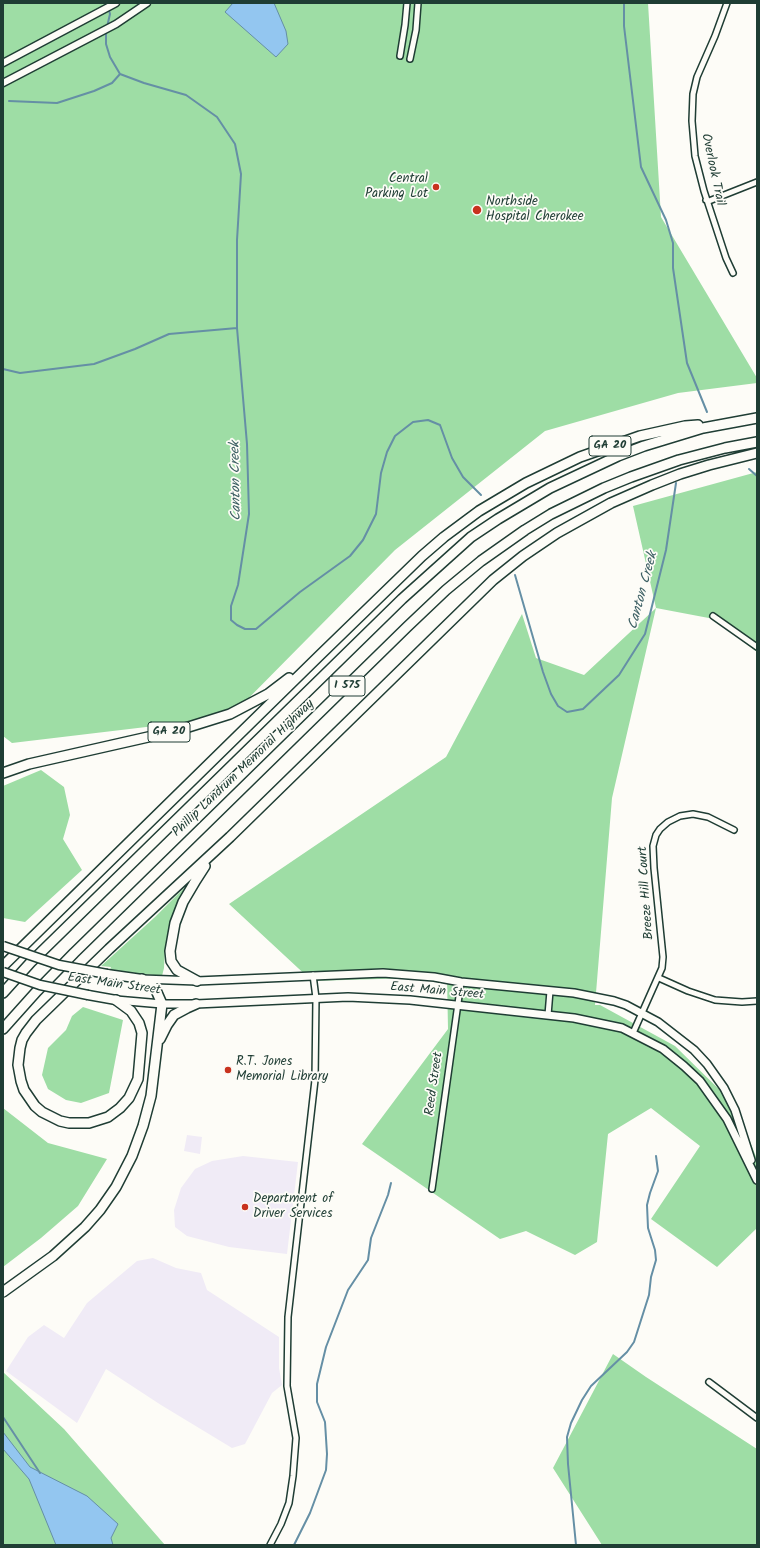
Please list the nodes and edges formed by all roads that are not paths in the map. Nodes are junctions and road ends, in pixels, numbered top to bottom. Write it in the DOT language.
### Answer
graph roads {
  1 [pos="116,3"];
  2 [pos="147,3"];
  3 [pos="407,3"];
  4 [pos="418,3"];
  5 [pos="727,3"];
  6 [pos="400,56"];
  7 [pos="410,59"];
  8 [pos="3,63"];
  9 [pos="3,83"];
  10 [pos="757,182"];
  11 [pos="706,200"];
  12 [pos="733,273"];
  13 [pos="755,418"];
  14 [pos="757,442"];
  15 [pos="757,453"];
  16 [pos="713,616"];
  17 [pos="757,647"];
  18 [pos="319,656"];
  19 [pos="3,773"];
  20 [pos="734,830"];
  21 [pos="230,837"];
  22 [pos="3,946"];
  23 [pos="3,966"];
  24 [pos="3,972"];
  25 [pos="314,975"];
  26 [pos="659,978"];
  27 [pos="142,979"];
  28 [pos="197,981"];
  29 [pos="461,982"];
  30 [pos="550,991"];
  31 [pos="3,993"];
  32 [pos="316,998"];
  33 [pos="116,1000"];
  34 [pos="757,1001"];
  35 [pos="162,1004"];
  36 [pos="196,1004"];
  37 [pos="457,1005"];
  38 [pos="642,1013"];
  39 [pos="548,1015"];
  40 [pos="3,1029"];
  41 [pos="633,1033"];
  42 [pos="157,1048"];
  43 [pos="757,1172"];
  44 [pos="757,1180"];
  45 [pos="432,1189"];
  46 [pos="3,1292"];
  47 [pos="709,1382"];
  48 [pos="757,1418"];
  49 [pos="270,1545"];
  1 -- 8 [label="street"];
  2 -- 9 [label="street"];
  3 -- 6 [label="street"];
  4 -- 7 [label="street"];
  5 -- 11 [label="street, Overlook Trail"];
  10 -- 11 [label="street"];
  11 -- 12 [label="street, Overlook Trail"];
  13 -- 18 [label="highway, GA 20"];
  13 -- 31 [label="highway, Phillip Landrum Memorial Highway / I 575"];
  14 -- 40 [label="highway, Phillip Landrum Memorial Highway / I 575"];
  15 -- 21 [label="highway"];
  16 -- 17 [label="street"];
  18 -- 19 [label="highway, GA 20"];
  18 -- 23 [label="highway"];
  20 -- 26 [label="street, Breeze Hill Court"];
  21 -- 28 [label="highway"];
  21 -- 33 [label="highway"];
  22 -- 27 [label="main road, East Main Street, bridge"];
  24 -- 33 [label="main road, East Main Street, bridge"];
  25 -- 28 [label="main road, East Main Street"];
  25 -- 29 [label="main road, East Main Street"];
  25 -- 32 [label="street"];
  26 -- 34 [label="street"];
  26 -- 38 [label="street, Breeze Hill Court"];
  27 -- 28 [label="main road, East Main Street"];
  27 -- 35 [label="highway"];
  29 -- 30 [label="main road, East Main Street"];
  29 -- 37 [label="street, Reed Street"];
  30 -- 38 [label="main road, East Main Street"];
  30 -- 39 [label="street"];
  32 -- 36 [label="main road, East Main Street"];
  32 -- 37 [label="main road, East Main Street"];
  32 -- 49 [label="street"];
  33 -- 35 [label="main road, East Main Street"];
  35 -- 36 [label="main road, East Main Street"];
  35 -- 42 [label="highway"];
  36 -- 42 [label="highway"];
  37 -- 39 [label="main road, East Main Street"];
  37 -- 45 [label="street, Reed Street"];
  38 -- 41 [label="street, Breeze Hill Court"];
  38 -- 43 [label="main road, East Main Street"];
  39 -- 41 [label="main road, East Main Street"];
  41 -- 44 [label="main road, East Main Street"];
  42 -- 46 [label="highway"];
  47 -- 48 [label="street"];
}
